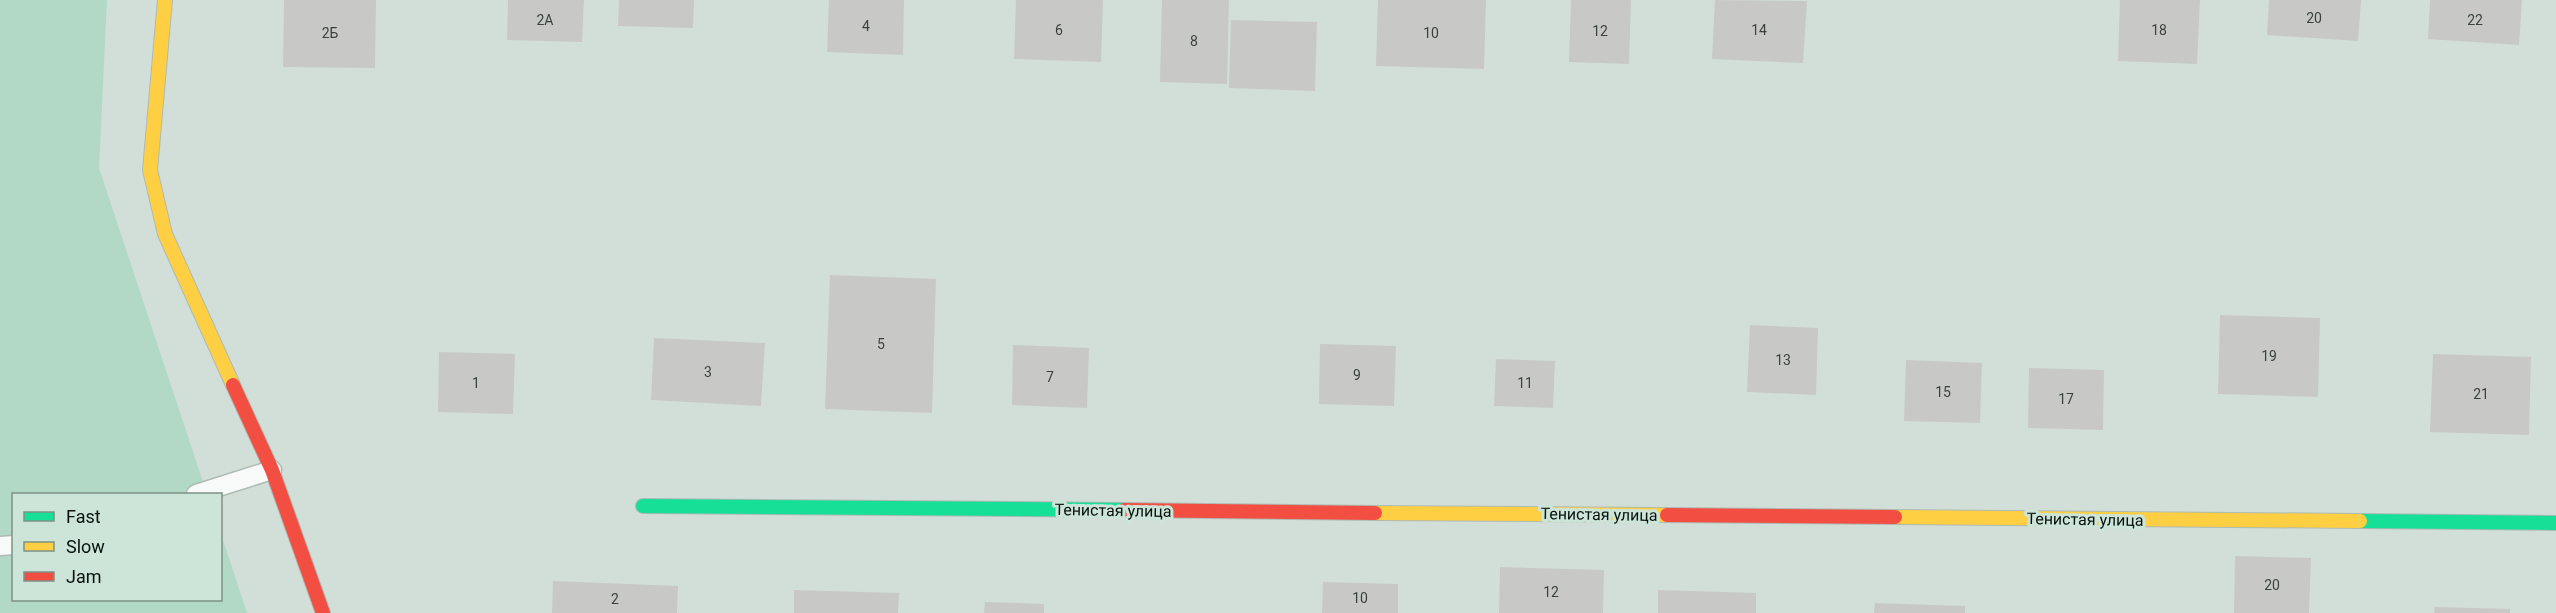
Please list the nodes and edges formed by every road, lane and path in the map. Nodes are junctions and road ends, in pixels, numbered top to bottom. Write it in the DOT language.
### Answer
graph roads {
  1 [pos="165,0"];
  2 [pos="272,470"];
  3 [pos="202,493"];
  4 [pos="643,506"];
  5 [pos="2556,523"];
  6 [pos="323,613"];
  1 -- 2 [label="street"];
  2 -- 3 [label="lane"];
  2 -- 6 [label="street"];
  4 -- 5 [label="street, Тенистая улица"];
}
